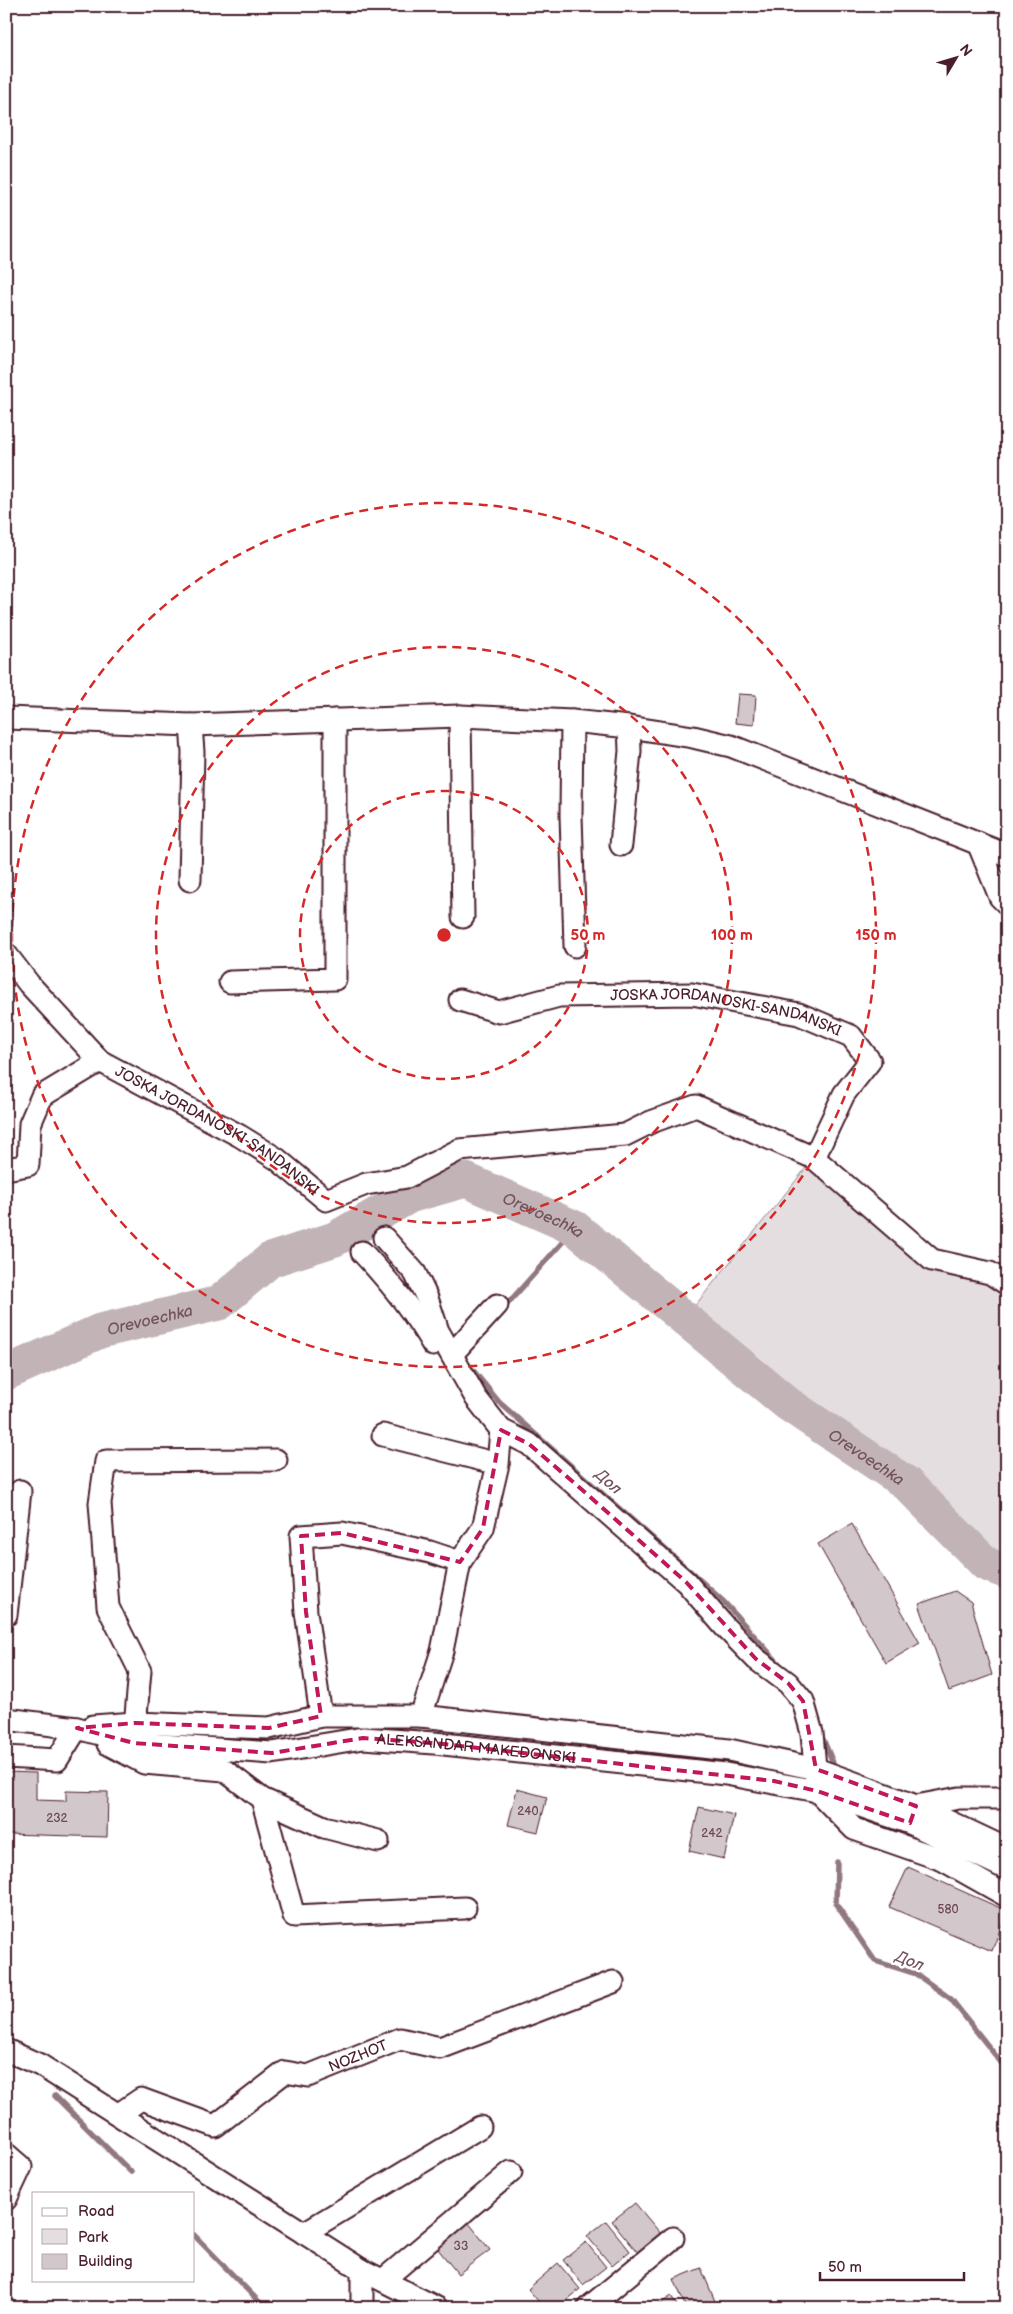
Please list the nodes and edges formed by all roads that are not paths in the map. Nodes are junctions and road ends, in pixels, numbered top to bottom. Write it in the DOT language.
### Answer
graph roads {
  1 [pos="460,716"];
  2 [pos="6,718"];
  3 [pos="335,720"];
  4 [pos="572,721"];
  5 [pos="191,725"];
  6 [pos="629,727"];
  7 [pos="978,843"];
  8 [pos="621,845"];
  9 [pos="1007,855"];
  10 [pos="190,880"];
  11 [pos="1007,904"];
  12 [pos="462,917"];
  13 [pos="575,946"];
  14 [pos="6,954"];
  15 [pos="230,982"];
  16 [pos="460,1000"];
  17 [pos="100,1062"];
  18 [pos="814,1158"];
  19 [pos="6,1168"];
  20 [pos="384,1238"];
  21 [pos="362,1252"];
  22 [pos="1007,1284"];
  23 [pos="497,1305"];
  24 [pos="452,1354"];
  25 [pos="476,1398"];
  26 [pos="501,1430"];
  27 [pos="383,1435"];
  28 [pos="276,1460"];
  29 [pos="498,1464"];
  30 [pos="20,1491"];
  31 [pos="460,1562"];
  32 [pos="6,1615"];
  33 [pos="321,1716"];
  34 [pos="421,1716"];
  35 [pos="6,1719"];
  36 [pos="77,1728"];
  37 [pos="135,1733"];
  38 [pos="6,1757"];
  39 [pos="816,1769"];
  40 [pos="817,1791"];
  41 [pos="1007,1798"];
  42 [pos="262,1799"];
  43 [pos="913,1815"];
  44 [pos="378,1841"];
  45 [pos="1007,1849"];
  46 [pos="1007,1869"];
  47 [pos="1007,1896"];
  48 [pos="466,1908"];
  49 [pos="613,1982"];
  50 [pos="6,2050"];
  51 [pos="119,2114"];
  52 [pos="480,2128"];
  53 [pos="6,2154"];
  54 [pos="511,2172"];
  55 [pos="6,2199"];
  56 [pos="304,2233"];
  57 [pos="673,2238"];
  58 [pos="362,2270"];
  59 [pos="383,2280"];
  60 [pos="362,2308"];
  61 [pos="437,2308"];
  62 [pos="588,2308"];
  1 -- 3 [label="street"];
  1 -- 4 [label="street"];
  1 -- 12 [label="street"];
  2 -- 5 [label="street"];
  3 -- 5 [label="street"];
  3 -- 15 [label="street"];
  4 -- 6 [label="street"];
  4 -- 13 [label="street"];
  5 -- 10 [label="street"];
  6 -- 7 [label="street"];
  6 -- 8 [label="street"];
  7 -- 9 [label="street"];
  7 -- 11 [label="street"];
  14 -- 17 [label="street, JOSKA JORDANOSKI-SANDANSKI"];
  16 -- 18 [label="street, JOSKA JORDANOSKI-SANDANSKI"];
  17 -- 18 [label="street, JOSKA JORDANOSKI-SANDANSKI"];
  17 -- 19 [label="street, JOSKA JORDANOSKI-SANDANSKI"];
  18 -- 22 [label="street, JOSKA JORDANOSKI-SANDANSKI"];
  20 -- 24 [label="street"];
  21 -- 25 [label="street"];
  23 -- 24 [label="street"];
  24 -- 25 [label="street"];
  25 -- 26 [label="street"];
  26 -- 29 [label="street, ALEKSANDAR MAKEDONSKI"];
  26 -- 39 [label="street"];
  27 -- 29 [label="street"];
  28 -- 37 [label="street"];
  29 -- 31 [label="street, ALEKSANDAR MAKEDONSKI"];
  30 -- 32 [label="street"];
  31 -- 33 [label="street"];
  31 -- 34 [label="street, ALEKSANDAR MAKEDONSKI"];
  33 -- 34 [label="street, ALEKSANDAR MAKEDONSKI"];
  33 -- 37 [label="street, ALEKSANDAR MAKEDONSKI"];
  34 -- 39 [label="street, ALEKSANDAR MAKEDONSKI"];
  35 -- 36 [label="street, ALEKSANDAR MAKEDONSKI"];
  36 -- 37 [label="street, ALEKSANDAR MAKEDONSKI"];
  36 -- 38 [label="street"];
  36 -- 42 [label="street, ALEKSANDAR MAKEDONSKI"];
  37 -- 40 [label="street, ALEKSANDAR MAKEDONSKI"];
  39 -- 40 [label="street"];
  39 -- 43 [label="street, ALEKSANDAR MAKEDONSKI"];
  40 -- 43 [label="street, ALEKSANDAR MAKEDONSKI"];
  40 -- 47 [label="street"];
  41 -- 43 [label="street, ALEKSANDAR MAKEDONSKI"];
  42 -- 44 [label="street, ALEKSANDAR MAKEDONSKI"];
  42 -- 48 [label="street"];
  43 -- 45 [label="street, ALEKSANDAR MAKEDONSKI"];
  43 -- 46 [label="street, ALEKSANDAR MAKEDONSKI"];
  49 -- 51 [label="street, NOZHOT"];
  50 -- 51 [label="street"];
  51 -- 56 [label="street"];
  52 -- 56 [label="street"];
  53 -- 55 [label="street"];
  54 -- 59 [label="street"];
  56 -- 58 [label="street"];
  57 -- 62 [label="street"];
  58 -- 59 [label="street"];
  58 -- 60 [label="street"];
  59 -- 61 [label="street"];
}
